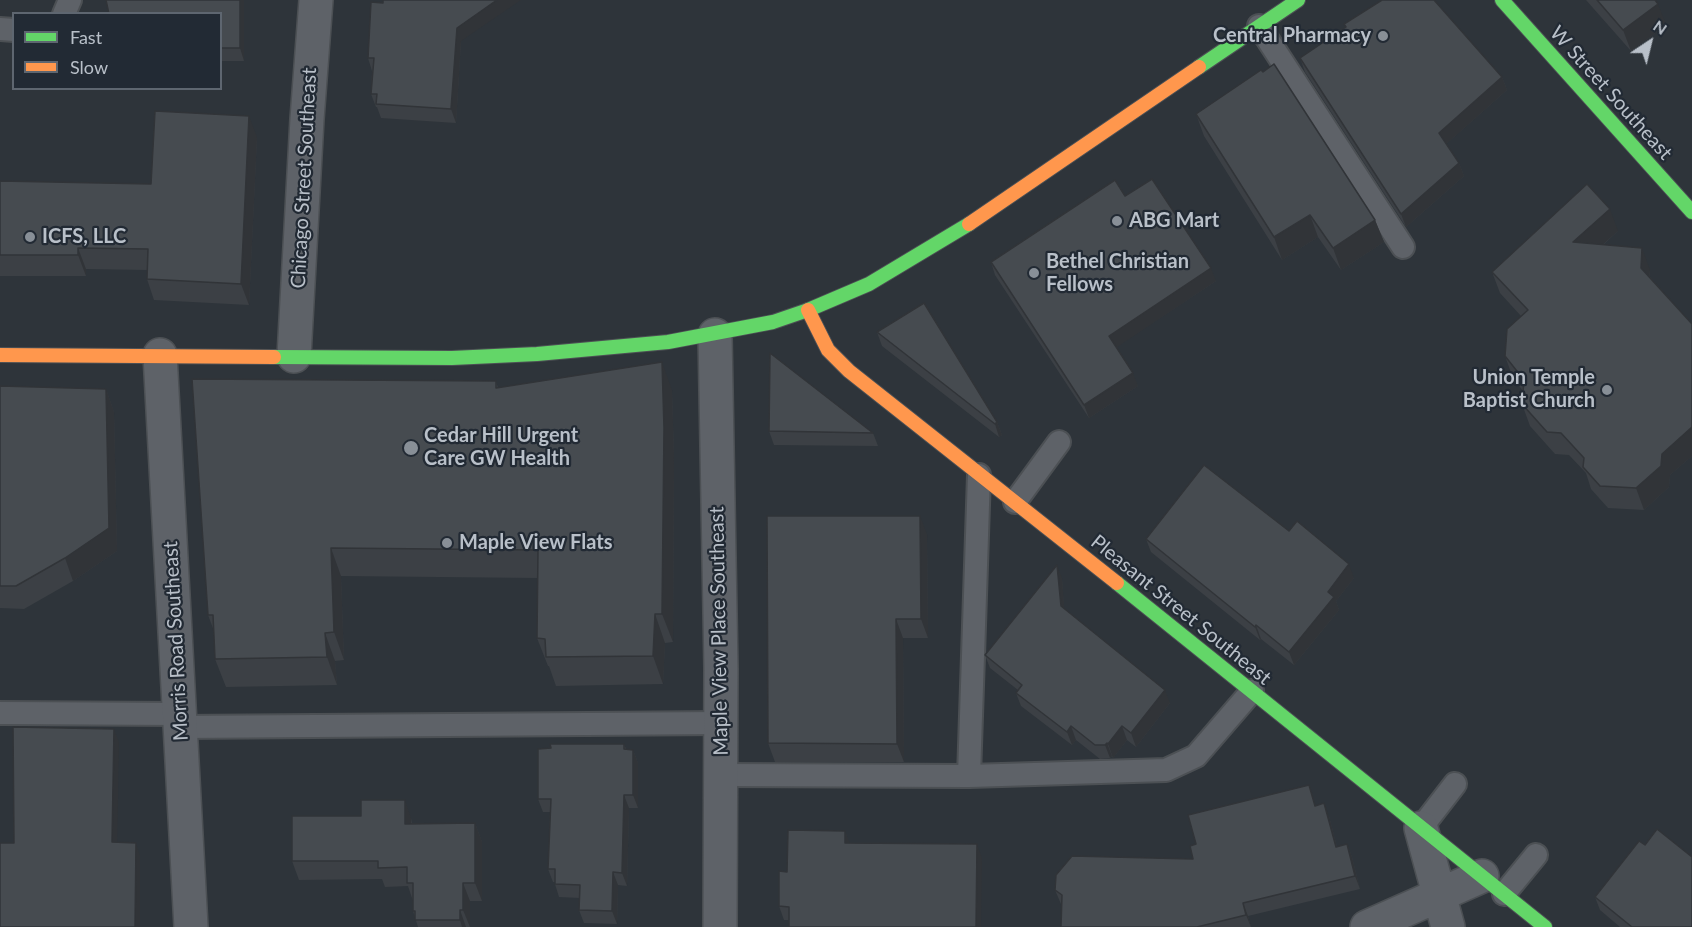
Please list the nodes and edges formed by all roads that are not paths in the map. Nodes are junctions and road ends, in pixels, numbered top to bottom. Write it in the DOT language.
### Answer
graph roads {
  1 [pos="316,0"];
  2 [pos="1298,0"];
  3 [pos="1502,0"];
  4 [pos="1259,26"];
  5 [pos="1692,212"];
  6 [pos="1403,247"];
  7 [pos="808,310"];
  8 [pos="715,335"];
  9 [pos="0,355"];
  10 [pos="160,355"];
  11 [pos="294,356"];
  12 [pos="1059,442"];
  13 [pos="979,476"];
  14 [pos="1015,502"];
  15 [pos="1252,691"];
  16 [pos="0,713"];
  17 [pos="180,720"];
  18 [pos="720,723"];
  19 [pos="721,775"];
  20 [pos="969,776"];
  21 [pos="1455,784"];
  22 [pos="1421,828"];
  23 [pos="1536,855"];
  24 [pos="1493,885"];
  25 [pos="1439,894"];
  26 [pos="191,927"];
  27 [pos="720,927"];
  28 [pos="1367,927"];
  29 [pos="1448,927"];
  30 [pos="1545,927"];
  1 -- 11 [label="street, Chicago Street Southeast"];
  2 -- 4 [label="main road"];
  3 -- 5 [label="main road, W Street Southeast"];
  4 -- 6 [label="lane"];
  4 -- 7 [label="main road"];
  7 -- 8 [label="main road"];
  7 -- 13 [label="main road, Pleasant Street Southeast"];
  8 -- 11 [label="main road"];
  8 -- 18 [label="street, Maple View Place Southeast"];
  9 -- 10 [label="main road"];
  10 -- 11 [label="main road"];
  10 -- 17 [label="street, Morris Road Southeast"];
  12 -- 14 [label="lane"];
  13 -- 14 [label="main road, Pleasant Street Southeast"];
  13 -- 20 [label="lane"];
  14 -- 15 [label="main road, Pleasant Street Southeast"];
  15 -- 20 [label="lane"];
  15 -- 22 [label="main road, Pleasant Street Southeast"];
  16 -- 17 [label="lane"];
  17 -- 18 [label="lane"];
  17 -- 26 [label="street, Morris Road Southeast"];
  18 -- 19 [label="street, Maple View Place Southeast"];
  19 -- 20 [label="lane"];
  19 -- 27 [label="street, Maple View Place Southeast"];
  21 -- 22 [label="lane"];
  22 -- 24 [label="main road, Pleasant Street Southeast"];
  22 -- 25 [label="street"];
  23 -- 24 [label="lane"];
  24 -- 25 [label="street"];
  24 -- 30 [label="main road, Pleasant Street Southeast"];
  25 -- 28 [label="street"];
  25 -- 29 [label="street"];
}
